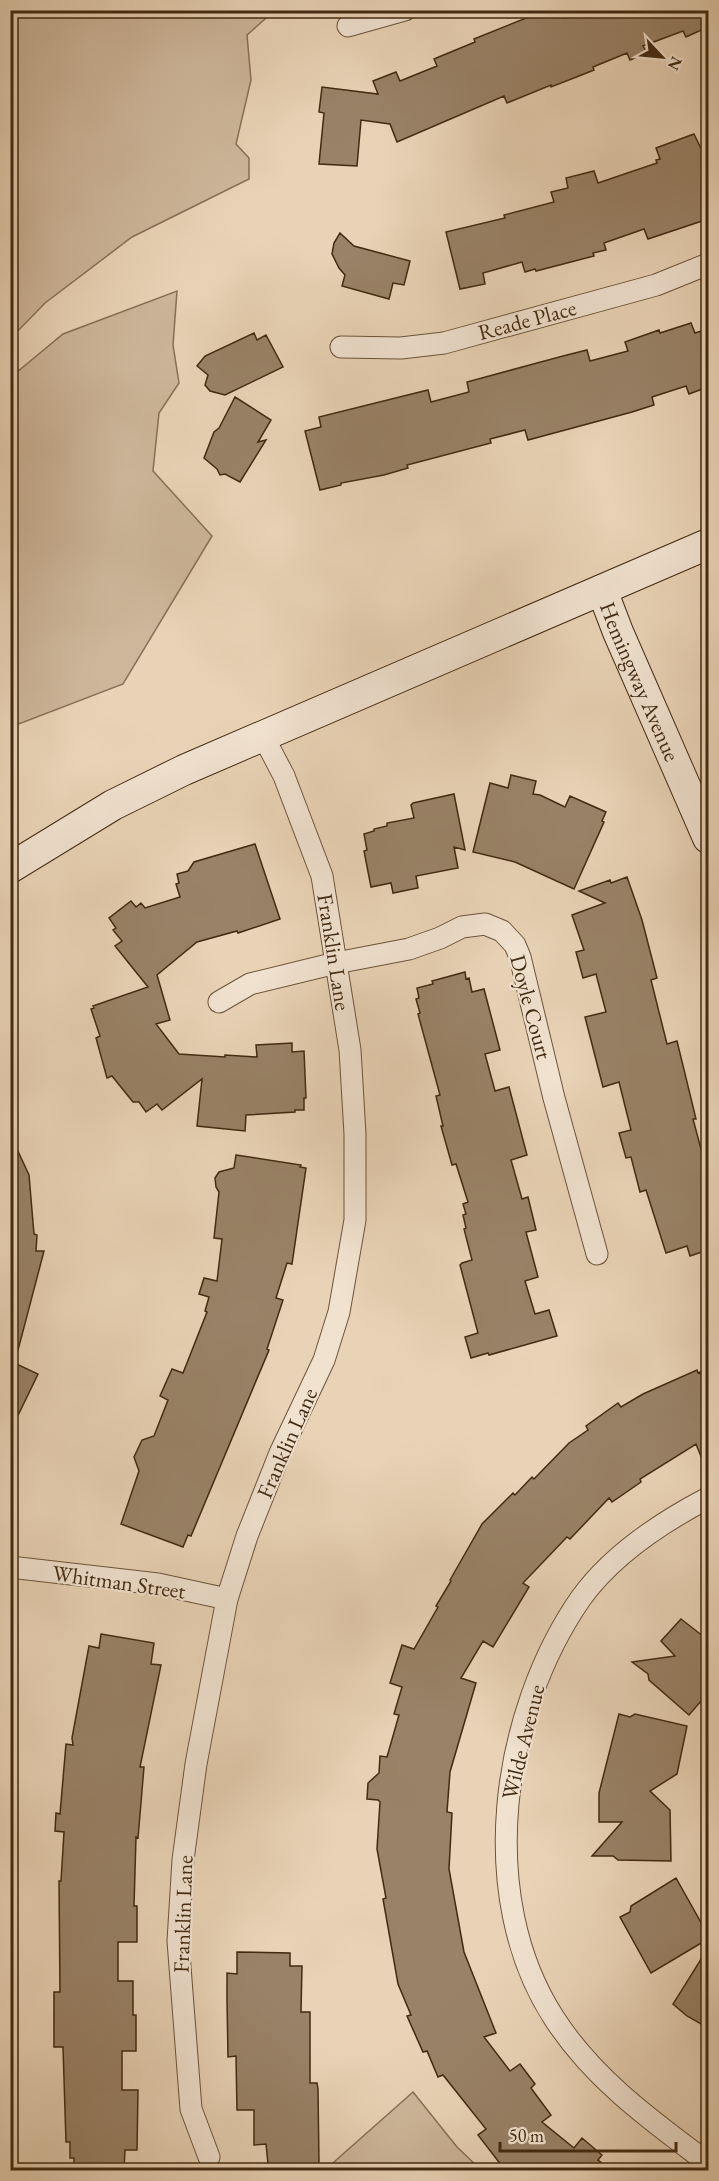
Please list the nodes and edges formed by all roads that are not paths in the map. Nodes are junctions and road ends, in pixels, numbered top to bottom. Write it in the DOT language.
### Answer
graph roads {
  1 [pos="405,10"];
  2 [pos="348,26"];
  3 [pos="708,264"];
  4 [pos="341,347"];
  5 [pos="708,544"];
  6 [pos="602,590"];
  7 [pos="263,736"];
  8 [pos="708,838"];
  9 [pos="10,868"];
  10 [pos="336,963"];
  11 [pos="219,1002"];
  12 [pos="597,1254"];
  13 [pos="708,1498"];
  14 [pos="10,1567"];
  15 [pos="226,1599"];
  16 [pos="209,2157"];
  17 [pos="708,2163"];
  1 -- 2 [label="street"];
  3 -- 4 [label="street, Reade Place"];
  5 -- 6 [label="main road"];
  6 -- 7 [label="main road"];
  6 -- 8 [label="main road, Hemingway Avenue"];
  7 -- 9 [label="main road"];
  7 -- 10 [label="street, Franklin Lane"];
  10 -- 11 [label="street, Doyle Court"];
  10 -- 12 [label="street, Doyle Court"];
  10 -- 15 [label="street, Franklin Lane"];
  13 -- 17 [label="street, Wilde Avenue"];
  14 -- 15 [label="street, Whitman Street"];
  15 -- 16 [label="street, Franklin Lane"];
}
